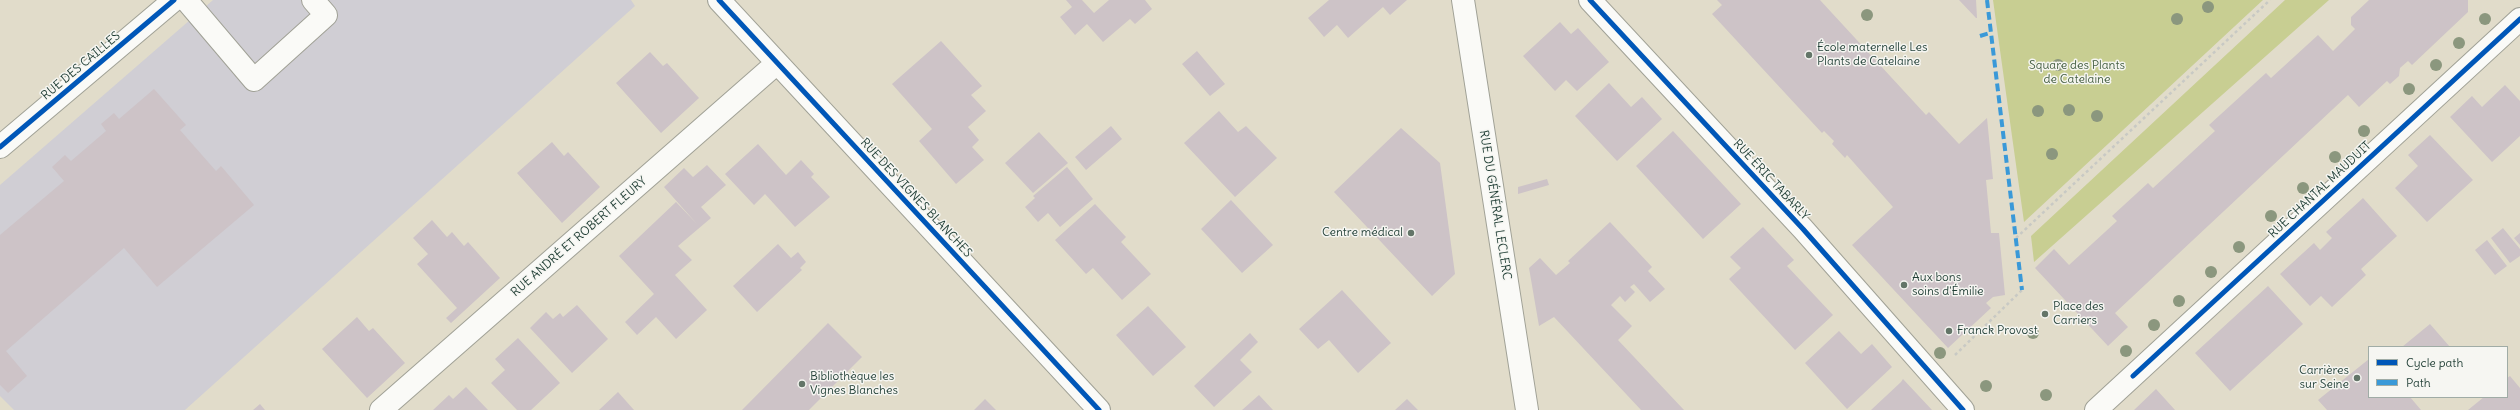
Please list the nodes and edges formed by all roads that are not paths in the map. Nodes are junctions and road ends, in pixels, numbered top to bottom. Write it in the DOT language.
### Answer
graph roads {
  1 [pos="174,0"];
  2 [pos="186,0"];
  3 [pos="313,0"];
  4 [pos="718,0"];
  5 [pos="1463,0"];
  6 [pos="1590,0"];
  7 [pos="2520,19"];
  8 [pos="777,63"];
  9 [pos="0,147"];
  10 [pos="380,410"];
  11 [pos="1099,410"];
  12 [pos="1527,410"];
  13 [pos="1963,410"];
  14 [pos="2096,410"];
  1 -- 9 [label="street, RUE DES CAILLES"];
  2 -- 3 [label="street"];
  4 -- 8 [label="street, RUE DES VIGNES BLANCHES"];
  5 -- 12 [label="street, RUE DU GÉNÉRAL LECLERC"];
  6 -- 13 [label="street, RUE ÉRIC TABARLY"];
  7 -- 14 [label="street, RUE CHANTAL MAUDUIT"];
  8 -- 10 [label="street, RUE ANDRÉ ET ROBERT FLEURY"];
  8 -- 11 [label="street, RUE DES VIGNES BLANCHES"];
}
